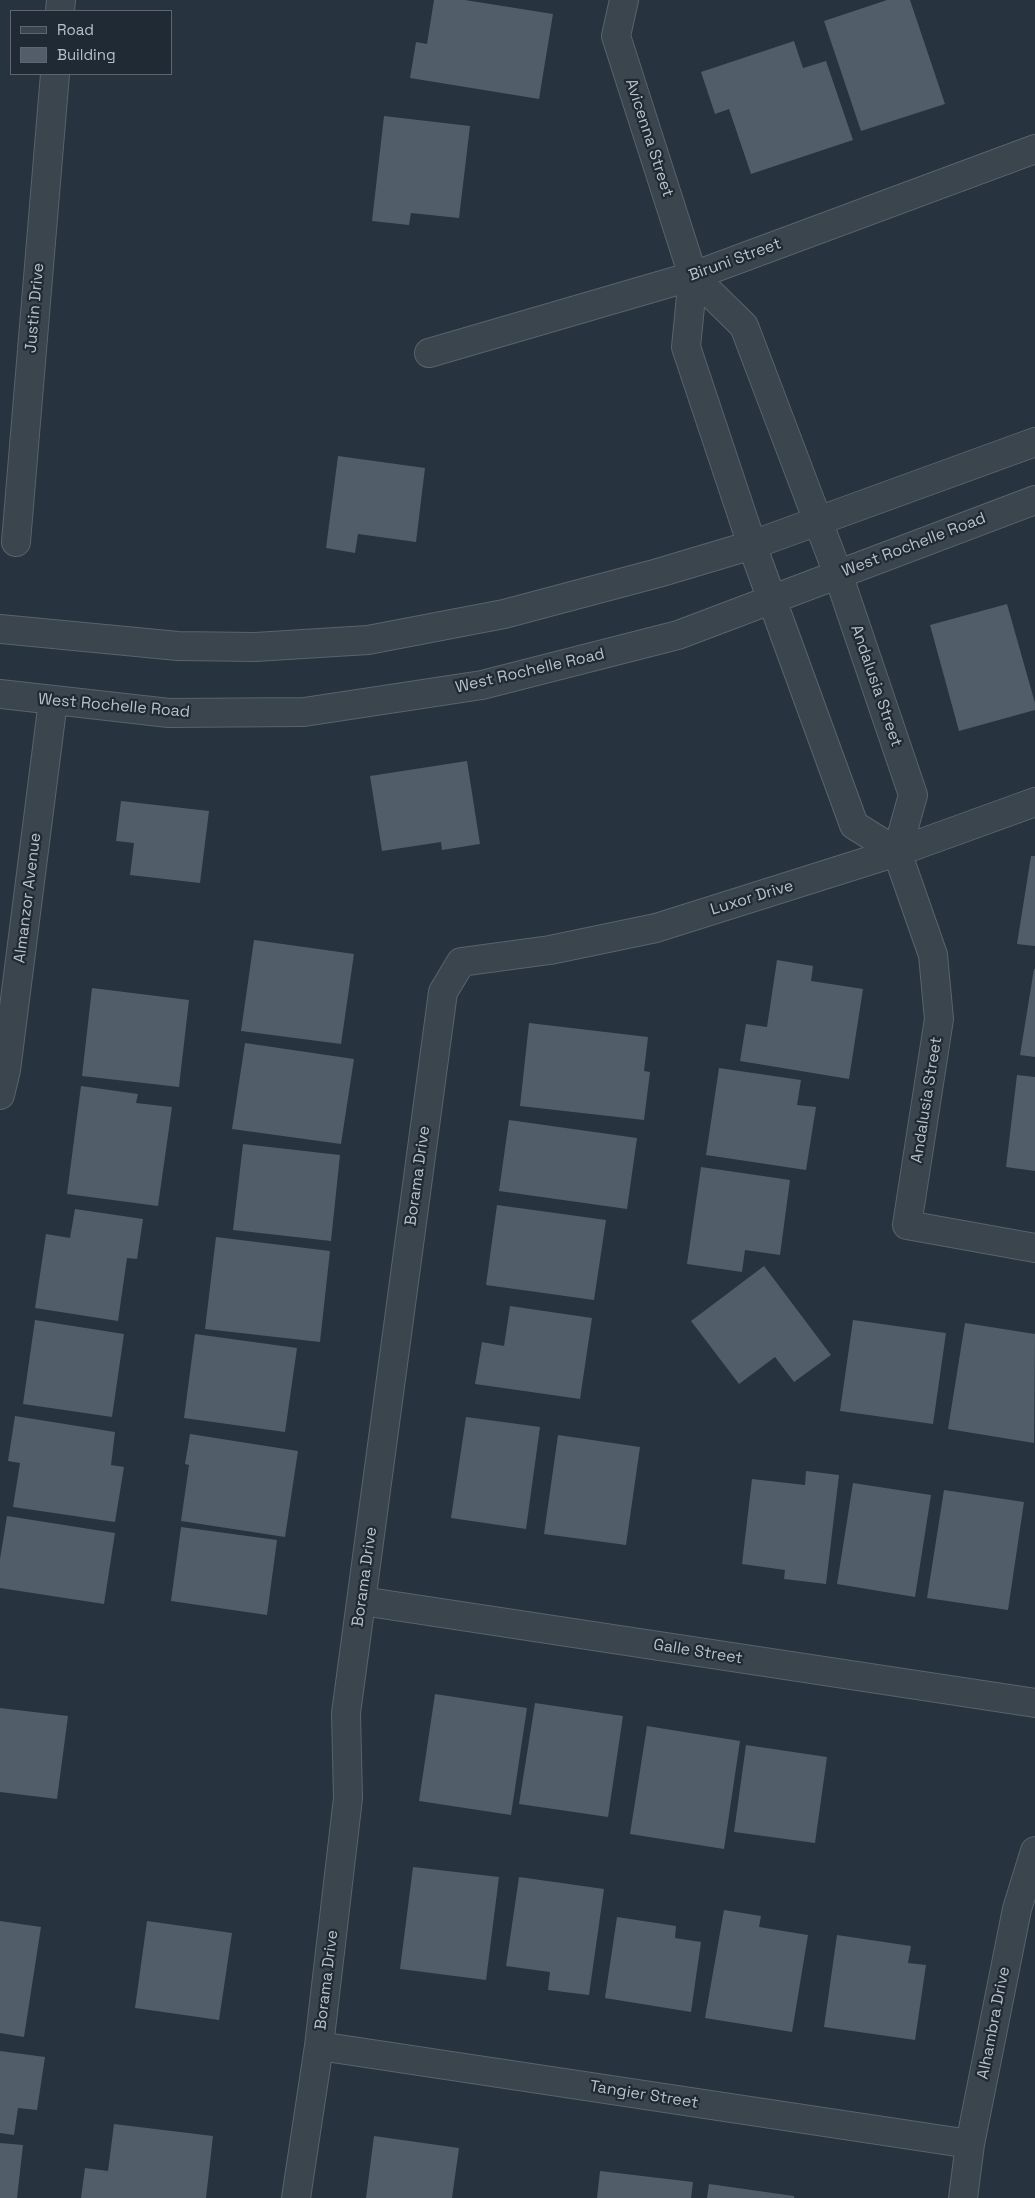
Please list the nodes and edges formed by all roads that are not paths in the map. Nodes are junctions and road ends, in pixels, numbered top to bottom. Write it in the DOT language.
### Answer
graph roads {
  1 [pos="624,0"];
  2 [pos="55,75"];
  3 [pos="1035,149"];
  4 [pos="693,276"];
  5 [pos="429,353"];
  6 [pos="1035,442"];
  7 [pos="1035,500"];
  8 [pos="818,521"];
  9 [pos="16,542"];
  10 [pos="752,545"];
  11 [pos="838,574"];
  12 [pos="772,599"];
  13 [pos="0,630"];
  14 [pos="0,694"];
  15 [pos="53,701"];
  16 [pos="1035,802"];
  17 [pos="897,852"];
  18 [pos="461,962"];
  19 [pos="0,1095"];
  20 [pos="1035,1248"];
  21 [pos="362,1601"];
  22 [pos="1035,1703"];
  23 [pos="1035,1851"];
  24 [pos="319,2046"];
  25 [pos="970,2144"];
  26 [pos="296,2198"];
  27 [pos="963,2198"];
  1 -- 4 [label="street, Avicenna Street"];
  2 -- 9 [label="street, Justin Drive"];
  3 -- 4 [label="street, Biruni Street"];
  4 -- 5 [label="street, Biruni Street"];
  4 -- 8 [label="street, Avicenna Street"];
  4 -- 10 [label="street, Avicenna Street"];
  6 -- 8 [label="street"];
  7 -- 11 [label="street, West Rochelle Road"];
  8 -- 10 [label="street"];
  8 -- 11 [label="street, Andalusia Street"];
  10 -- 12 [label="street"];
  10 -- 13 [label="street"];
  11 -- 12 [label="street, West Rochelle Road"];
  11 -- 17 [label="street, Andalusia Street"];
  12 -- 15 [label="street, West Rochelle Road"];
  12 -- 17 [label="street"];
  14 -- 15 [label="street, West Rochelle Road"];
  15 -- 19 [label="street, Almanzor Avenue"];
  16 -- 17 [label="street, Luxor Drive"];
  17 -- 18 [label="street, Luxor Drive"];
  17 -- 20 [label="street, Andalusia Street"];
  18 -- 21 [label="street, Borama Drive"];
  21 -- 22 [label="street, Galle Street"];
  21 -- 24 [label="street, Borama Drive"];
  23 -- 25 [label="street, Alhambra Drive"];
  24 -- 25 [label="street, Tangier Street"];
  24 -- 26 [label="street, Borama Drive"];
  25 -- 27 [label="street, Alhambra Drive"];
}
